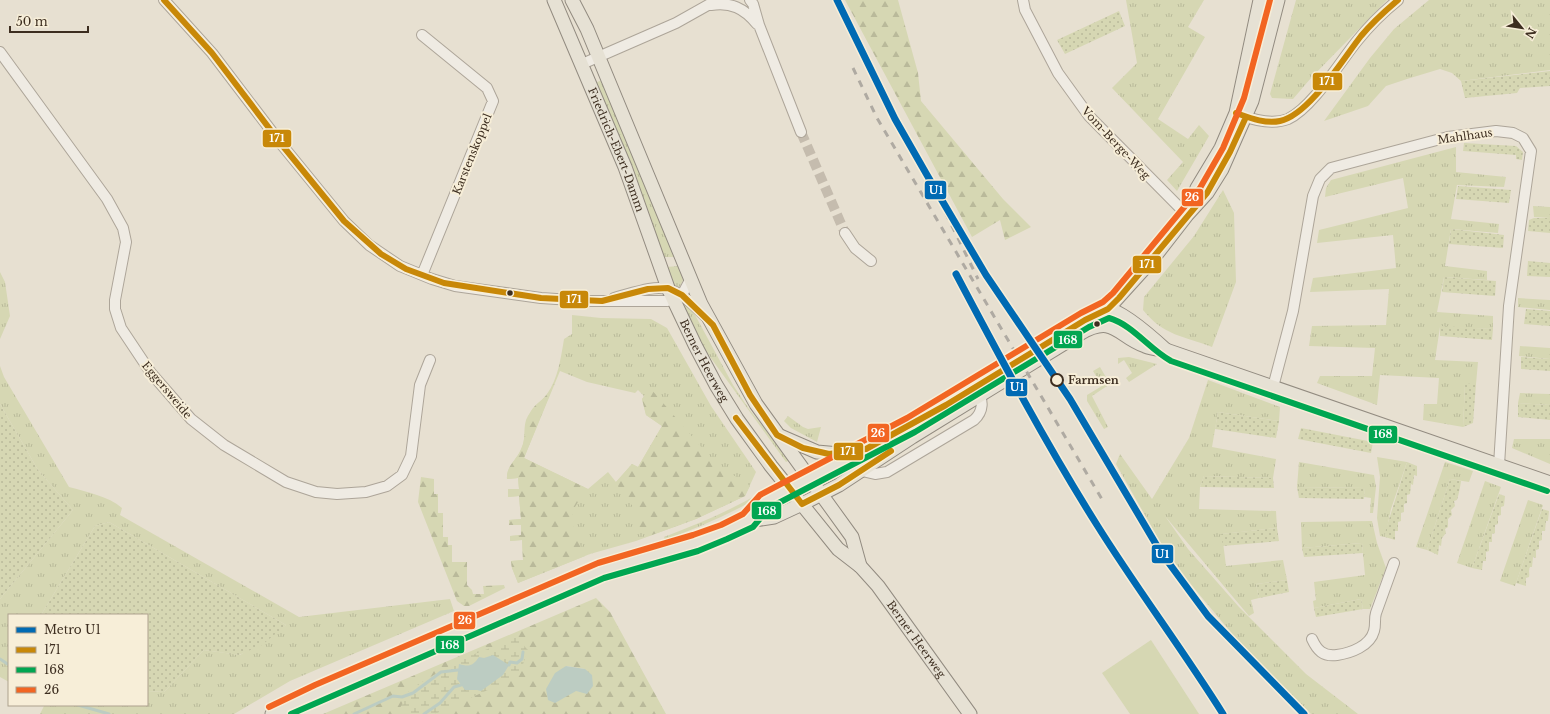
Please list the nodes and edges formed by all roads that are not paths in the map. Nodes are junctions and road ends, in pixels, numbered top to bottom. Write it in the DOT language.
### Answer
graph roads {
  1 [pos="164,0"];
  2 [pos="554,0"];
  3 [pos="572,0"];
  4 [pos="746,0"];
  5 [pos="750,0"];
  6 [pos="1023,0"];
  7 [pos="1260,0"];
  8 [pos="1278,0"];
  9 [pos="1398,0"];
  10 [pos="714,3"];
  11 [pos="748,13"];
  12 [pos="759,26"];
  13 [pos="422,35"];
  14 [pos="0,52"];
  15 [pos="598,58"];
  16 [pos="582,64"];
  17 [pos="1241,115"];
  18 [pos="801,132"];
  19 [pos="1187,215"];
  20 [pos="845,233"];
  21 [pos="871,261"];
  22 [pos="422,275"];
  23 [pos="690,280"];
  24 [pos="674,294"];
  25 [pos="602,301"];
  26 [pos="1113,311"];
  27 [pos="713,325"];
  28 [pos="1090,328"];
  29 [pos="1113,328"];
  30 [pos="1166,350"];
  31 [pos="430,360"];
  32 [pos="1273,387"];
  33 [pos="976,393"];
  34 [pos="776,435"];
  35 [pos="866,449"];
  36 [pos="1499,465"];
  37 [pos="808,478"];
  38 [pos="1550,483"];
  39 [pos="789,488"];
  40 [pos="821,495"];
  41 [pos="802,504"];
  42 [pos="748,521"];
  43 [pos="1394,564"];
  44 [pos="860,566"];
  45 [pos="1312,639"];
  46 [pos="272,714"];
  47 [pos="970,714"];
  1 -- 22 [label="street"];
  2 -- 16 [label="main road, Friedrich-Ebert-Damm"];
  3 -- 15 [label="main road, Friedrich-Ebert-Damm"];
  4 -- 11 [label="street"];
  5 -- 12 [label="street"];
  6 -- 19 [label="street, Vom-Berge-Weg"];
  7 -- 17 [label="main road"];
  8 -- 17 [label="main road"];
  9 -- 17 [label="street"];
  10 -- 11 [label="street"];
  10 -- 15 [label="street"];
  11 -- 12 [label="street"];
  12 -- 18 [label="street"];
  13 -- 22 [label="street, Karstenskoppel"];
  14 -- 31 [label="street, Eggersweide"];
  15 -- 16 [label="street"];
  15 -- 23 [label="main road, Friedrich-Ebert-Damm"];
  16 -- 24 [label="main road, Friedrich-Ebert-Damm"];
  17 -- 19 [label="main road"];
  19 -- 26 [label="main road"];
  20 -- 21 [label="street"];
  22 -- 25 [label="street"];
  23 -- 24 [label="street"];
  23 -- 27 [label="main road, Berner Heerweg"];
  24 -- 25 [label="street"];
  24 -- 25 [label="street"];
  24 -- 27 [label="street, Berner Heerweg"];
  24 -- 39 [label="main road, Berner Heerweg"];
  26 -- 28 [label="main road"];
  26 -- 29 [label="main road"];
  26 -- 30 [label="main road"];
  26 -- 33 [label="main road"];
  27 -- 34 [label="main road, Berner Heerweg"];
  28 -- 29 [label="main road"];
  28 -- 33 [label="main road"];
  29 -- 30 [label="main road"];
  30 -- 32 [label="main road"];
  32 -- 36 [label="main road"];
  32 -- 36 [label="street, Mahlhaus"];
  33 -- 35 [label="main road"];
  33 -- 40 [label="main road"];
  34 -- 35 [label="main road"];
  34 -- 37 [label="main road, Berner Heerweg"];
  35 -- 37 [label="main road"];
  36 -- 38 [label="main road"];
  37 -- 39 [label="main road"];
  37 -- 40 [label="main road, Berner Heerweg"];
  39 -- 41 [label="main road, Berner Heerweg"];
  39 -- 42 [label="main road"];
  40 -- 41 [label="main road"];
  40 -- 44 [label="main road, Berner Heerweg"];
  41 -- 42 [label="main road"];
  41 -- 44 [label="main road, Berner Heerweg"];
  42 -- 46 [label="main road"];
  43 -- 45 [label="street"];
  44 -- 47 [label="main road, Berner Heerweg"];
}
